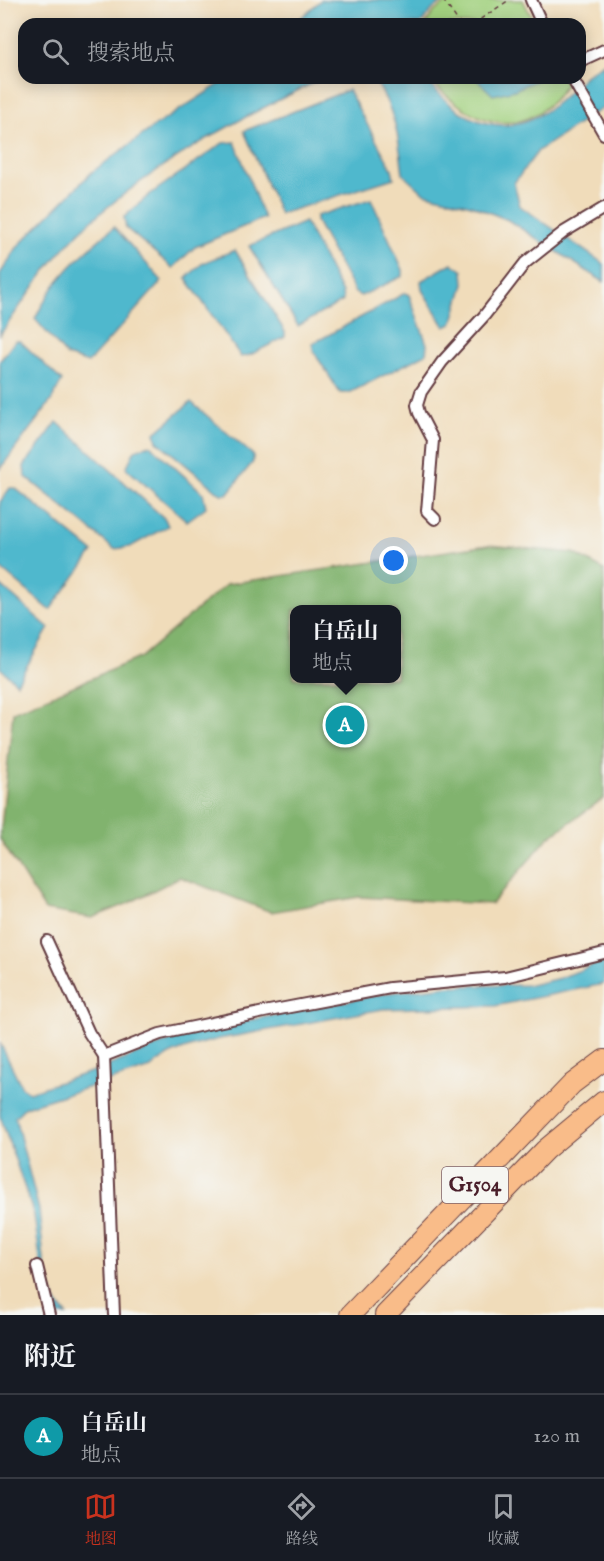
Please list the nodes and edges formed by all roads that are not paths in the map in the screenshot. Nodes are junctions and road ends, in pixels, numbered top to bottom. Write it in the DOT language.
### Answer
graph roads {
  1 [pos="531,0"];
  2 [pos="539,18"];
  3 [pos="604,50"];
  4 [pos="586,58"];
  5 [pos="575,84"];
  6 [pos="603,133"];
  7 [pos="604,208"];
  8 [pos="435,519"];
  9 [pos="47,941"];
  10 [pos="604,953"];
  11 [pos="604,1060"];
  12 [pos="104,1061"];
  13 [pos="604,1101"];
  14 [pos="37,1266"];
  15 [pos="49,1315"];
  16 [pos="114,1315"];
  17 [pos="350,1315"];
  18 [pos="385,1315"];
  1 -- 2 [label="street"];
  3 -- 4 [label="street"];
  5 -- 6 [label="street"];
  7 -- 8 [label="street"];
  9 -- 12 [label="street"];
  10 -- 12 [label="street"];
  11 -- 17 [label="highway, G1504"];
  12 -- 16 [label="street"];
  13 -- 18 [label="highway, G1504"];
  14 -- 15 [label="street"];
}
